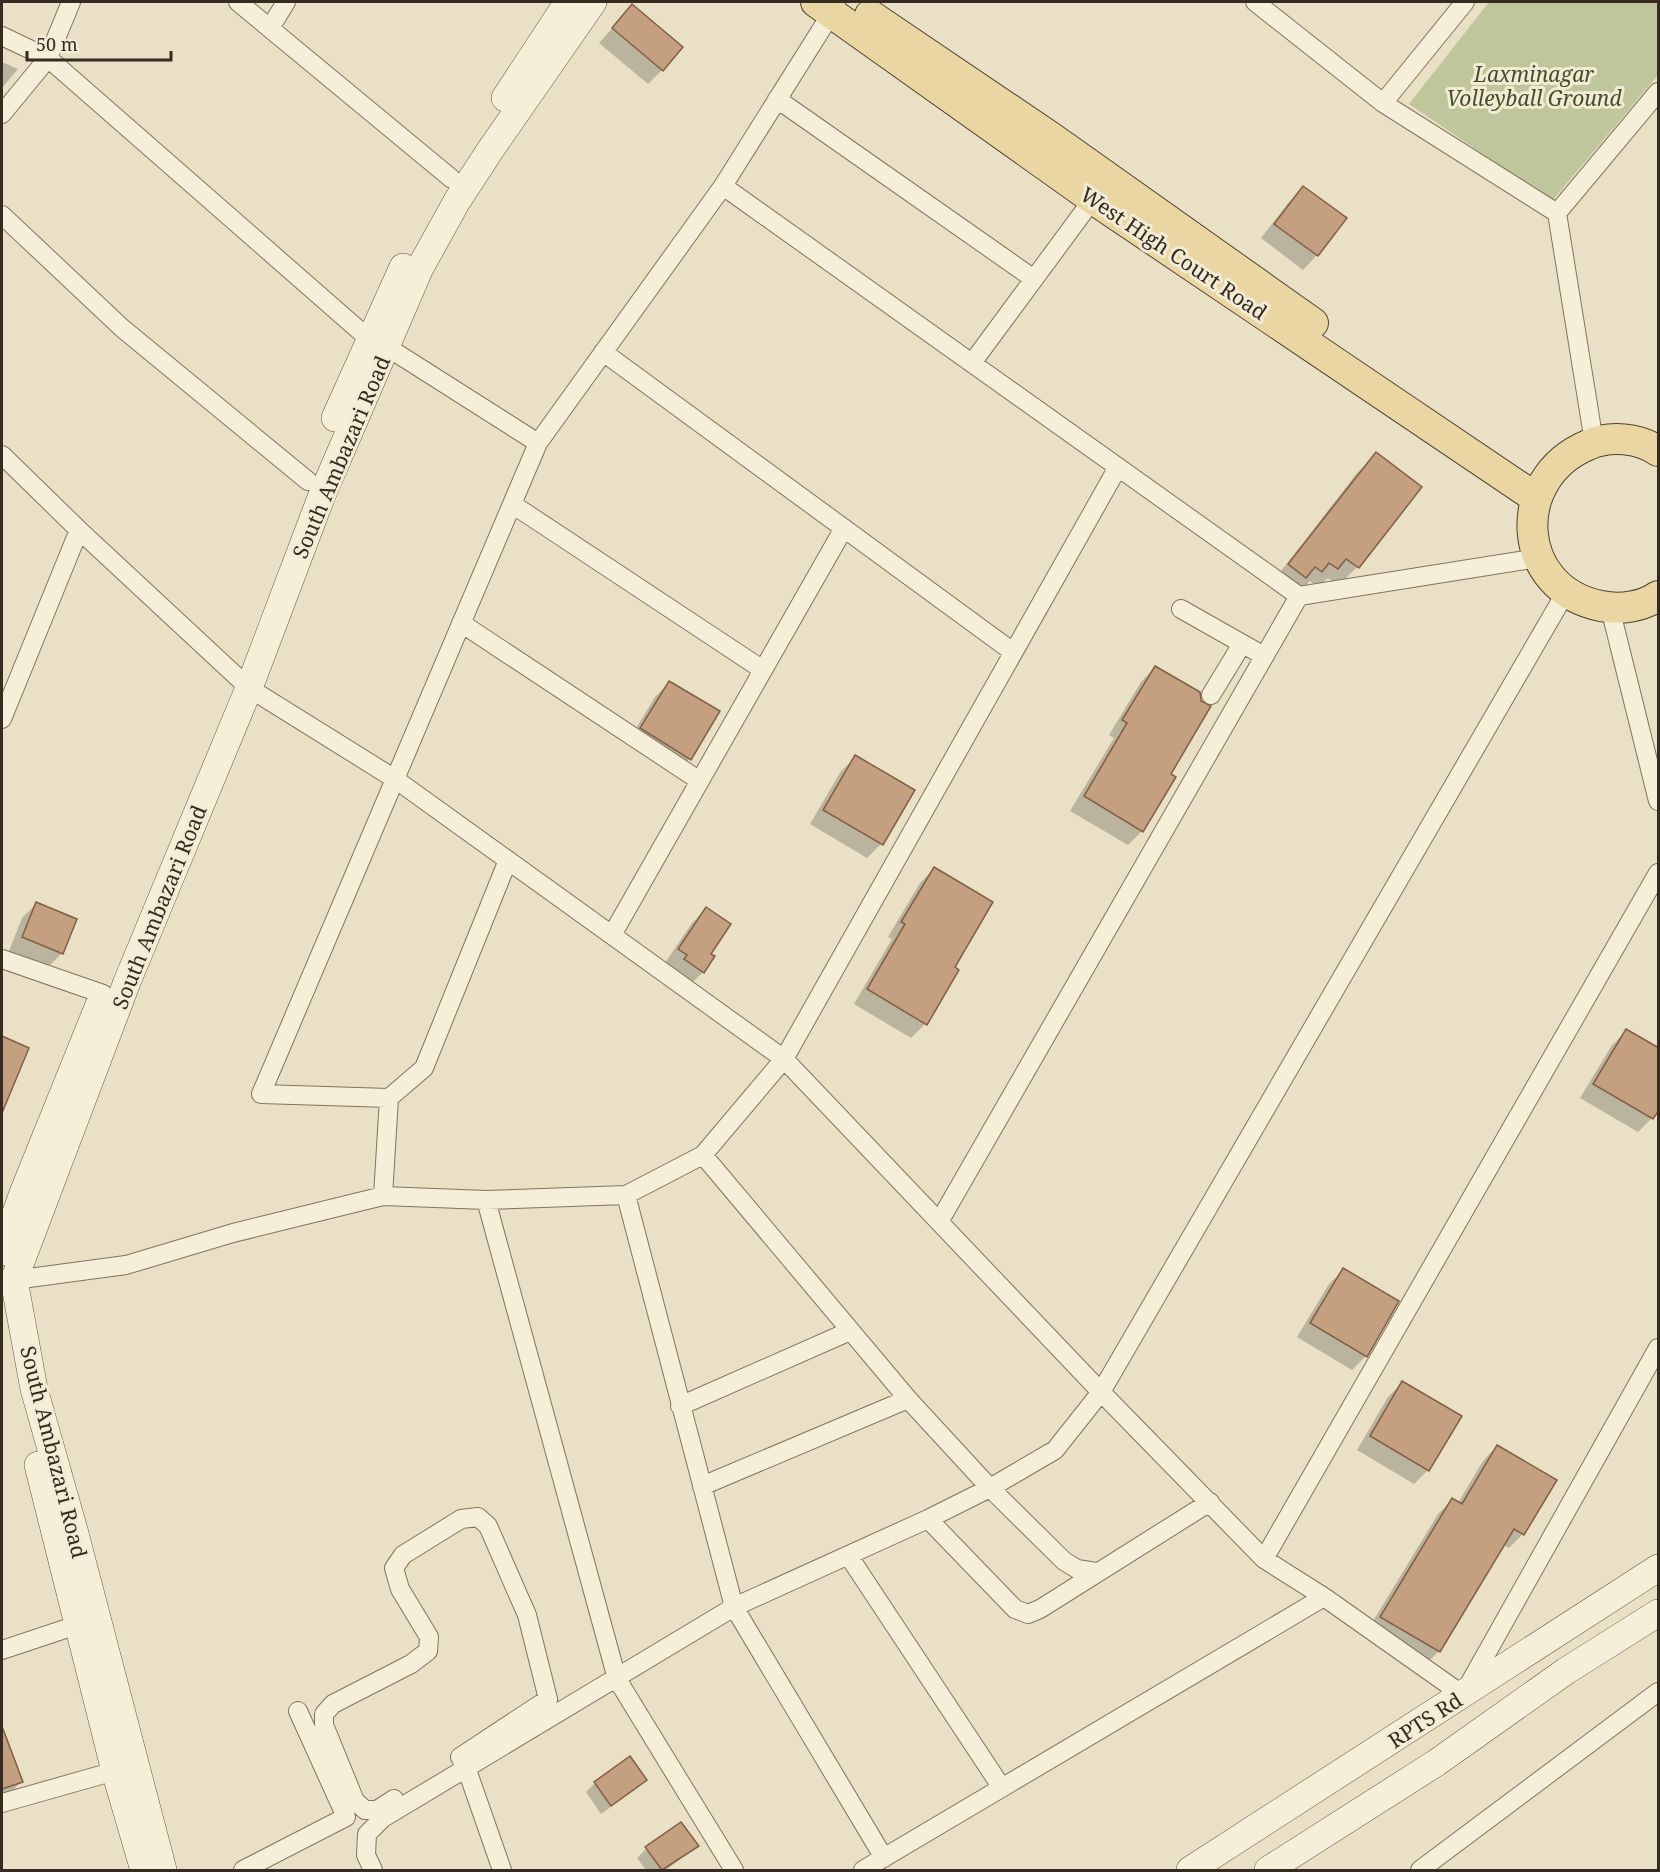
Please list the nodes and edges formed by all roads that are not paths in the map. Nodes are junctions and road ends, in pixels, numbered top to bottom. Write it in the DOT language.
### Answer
graph roads {
  1 [pos="71,2"];
  2 [pos="238,2"];
  3 [pos="285,2"];
  4 [pos="568,2"];
  5 [pos="593,2"];
  6 [pos="1255,2"];
  7 [pos="1465,2"];
  8 [pos="834,4"];
  9 [pos="1277,7"];
  10 [pos="270,28"];
  11 [pos="2,36"];
  12 [pos="48,58"];
  13 [pos="1659,92"];
  14 [pos="777,99"];
  15 [pos="1383,103"];
  16 [pos="2,114"];
  17 [pos="452,178"];
  18 [pos="723,186"];
  19 [pos="1093,199"];
  20 [pos="1557,213"];
  21 [pos="2,215"];
  22 [pos="1034,279"];
  23 [pos="378,343"];
  24 [pos="603,352"];
  25 [pos="972,363"];
  26 [pos="1594,442"];
  27 [pos="538,443"];
  28 [pos="1657,446"];
  29 [pos="2,455"];
  30 [pos="1118,467"];
  31 [pos="308,481"];
  32 [pos="1540,489"];
  33 [pos="512,504"];
  34 [pos="844,528"];
  35 [pos="79,530"];
  36 [pos="1538,558"];
  37 [pos="1566,592"];
  38 [pos="1299,596"];
  39 [pos="1659,596"];
  40 [pos="1610,608"];
  41 [pos="1181,609"];
  42 [pos="461,623"];
  43 [pos="1242,644"];
  44 [pos="1013,652"];
  45 [pos="1264,656"];
  46 [pos="763,670"];
  47 [pos="242,681"];
  48 [pos="1211,695"];
  49 [pos="3,713"];
  50 [pos="395,779"];
  51 [pos="700,781"];
  52 [pos="1659,801"];
  53 [pos="508,860"];
  54 [pos="1659,873"];
  55 [pos="612,935"];
  56 [pos="2,959"];
  57 [pos="104,994"];
  58 [pos="784,1059"];
  59 [pos="389,1098"];
  60 [pos="703,1155"];
  61 [pos="383,1196"];
  62 [pos="626,1196"];
  63 [pos="486,1200"];
  64 [pos="939,1222"];
  65 [pos="2,1252"];
  66 [pos="8,1277"];
  67 [pos="2,1305"];
  68 [pos="850,1331"];
  69 [pos="1659,1348"];
  70 [pos="1101,1392"];
  71 [pos="908,1400"];
  72 [pos="680,1406"];
  73 [pos="702,1486"];
  74 [pos="990,1488"];
  75 [pos="1210,1502"];
  76 [pos="928,1519"];
  77 [pos="848,1555"];
  78 [pos="1264,1559"];
  79 [pos="1659,1568"];
  80 [pos="1096,1572"];
  81 [pos="1324,1597"];
  82 [pos="734,1607"];
  83 [pos="1659,1613"];
  84 [pos="77,1625"];
  85 [pos="2,1650"];
  86 [pos="616,1679"];
  87 [pos="1659,1692"];
  88 [pos="1463,1695"];
  89 [pos="298,1711"];
  90 [pos="541,1714"];
  91 [pos="463,1762"];
  92 [pos="115,1771"];
  93 [pos="1002,1788"];
  94 [pos="2,1803"];
  95 [pos="884,1858"];
  96 [pos="144,1870"];
  97 [pos="163,1870"];
  98 [pos="243,1870"];
  99 [pos="373,1870"];
  100 [pos="502,1870"];
  101 [pos="734,1870"];
  102 [pos="863,1870"];
  103 [pos="1190,1870"];
  104 [pos="1268,1870"];
  105 [pos="1420,1870"];
  1 -- 12 [label="street"];
  2 -- 10 [label="street"];
  3 -- 10 [label="street"];
  4 -- 17 [label="main road, South Ambazari Road"];
  5 -- 23 [label="main road, South Ambazari Road"];
  6 -- 9 [label="street"];
  7 -- 15 [label="street"];
  8 -- 14 [label="street"];
  8 -- 19 [label="main road, West High Court Road"];
  8 -- 32 [label="main road"];
  9 -- 15 [label="street"];
  10 -- 17 [label="street"];
  11 -- 12 [label="street"];
  12 -- 16 [label="street"];
  12 -- 23 [label="street"];
  13 -- 20 [label="street"];
  14 -- 18 [label="street"];
  14 -- 22 [label="street"];
  15 -- 20 [label="street"];
  17 -- 23 [label="main road, South Ambazari Road"];
  18 -- 24 [label="street"];
  18 -- 25 [label="street"];
  19 -- 22 [label="street"];
  19 -- 32 [label="main road, West High Court Road"];
  20 -- 26 [label="street"];
  21 -- 31 [label="street"];
  22 -- 25 [label="street"];
  23 -- 27 [label="street"];
  23 -- 31 [label="main road, South Ambazari Road"];
  23 -- 47 [label="main road, South Ambazari Road"];
  24 -- 27 [label="street"];
  24 -- 34 [label="street"];
  25 -- 30 [label="street"];
  26 -- 28 [label="main road"];
  26 -- 32 [label="main road"];
  27 -- 33 [label="street"];
  29 -- 35 [label="street"];
  30 -- 38 [label="street"];
  30 -- 44 [label="street"];
  31 -- 47 [label="main road, South Ambazari Road"];
  32 -- 36 [label="main road"];
  33 -- 42 [label="street"];
  33 -- 46 [label="street"];
  34 -- 44 [label="street"];
  34 -- 46 [label="street"];
  35 -- 47 [label="street"];
  35 -- 49 [label="street"];
  36 -- 37 [label="main road"];
  36 -- 38 [label="street"];
  37 -- 40 [label="main road"];
  37 -- 70 [label="street"];
  38 -- 45 [label="street"];
  39 -- 40 [label="main road"];
  40 -- 52 [label="street"];
  41 -- 43 [label="street"];
  42 -- 50 [label="street"];
  42 -- 51 [label="street"];
  43 -- 45 [label="street"];
  43 -- 48 [label="street"];
  44 -- 58 [label="street"];
  45 -- 64 [label="street"];
  46 -- 51 [label="street"];
  47 -- 50 [label="street"];
  47 -- 57 [label="main road, South Ambazari Road"];
  47 -- 66 [label="main road, South Ambazari Road"];
  50 -- 53 [label="street"];
  50 -- 59 [label="street"];
  51 -- 55 [label="street"];
  53 -- 55 [label="street"];
  53 -- 59 [label="street"];
  54 -- 78 [label="street"];
  55 -- 58 [label="street"];
  56 -- 57 [label="street"];
  57 -- 65 [label="main road, South Ambazari Road"];
  58 -- 60 [label="street"];
  58 -- 64 [label="street"];
  59 -- 61 [label="street"];
  60 -- 62 [label="street"];
  60 -- 68 [label="street"];
  61 -- 63 [label="street"];
  61 -- 66 [label="street"];
  62 -- 63 [label="street"];
  62 -- 72 [label="street"];
  63 -- 86 [label="street"];
  64 -- 70 [label="street"];
  66 -- 97 [label="main road, South Ambazari Road"];
  67 -- 84 [label="main road, South Ambazari Road"];
  68 -- 71 [label="street"];
  68 -- 72 [label="street"];
  69 -- 88 [label="street"];
  70 -- 74 [label="street"];
  70 -- 75 [label="street"];
  71 -- 73 [label="street"];
  71 -- 74 [label="street"];
  72 -- 73 [label="street"];
  73 -- 82 [label="street"];
  74 -- 76 [label="street"];
  74 -- 80 [label="street"];
  75 -- 78 [label="street"];
  75 -- 80 [label="street"];
  76 -- 77 [label="street"];
  76 -- 80 [label="street"];
  77 -- 82 [label="street"];
  77 -- 93 [label="street"];
  78 -- 81 [label="street"];
  79 -- 88 [label="main road, RPTS Rd"];
  81 -- 88 [label="street"];
  81 -- 93 [label="street"];
  82 -- 86 [label="street"];
  82 -- 95 [label="street"];
  83 -- 104 [label="main road"];
  84 -- 85 [label="street"];
  84 -- 92 [label="main road, South Ambazari Road"];
  86 -- 90 [label="street"];
  86 -- 101 [label="street"];
  87 -- 105 [label="street"];
  88 -- 103 [label="main road, RPTS Rd"];
  89 -- 98 [label="street"];
  90 -- 91 [label="street"];
  90 -- 91 [label="street"];
  91 -- 99 [label="street"];
  91 -- 100 [label="street"];
  92 -- 94 [label="street"];
  92 -- 96 [label="main road, South Ambazari Road"];
  93 -- 95 [label="street"];
  95 -- 102 [label="street"];
}
